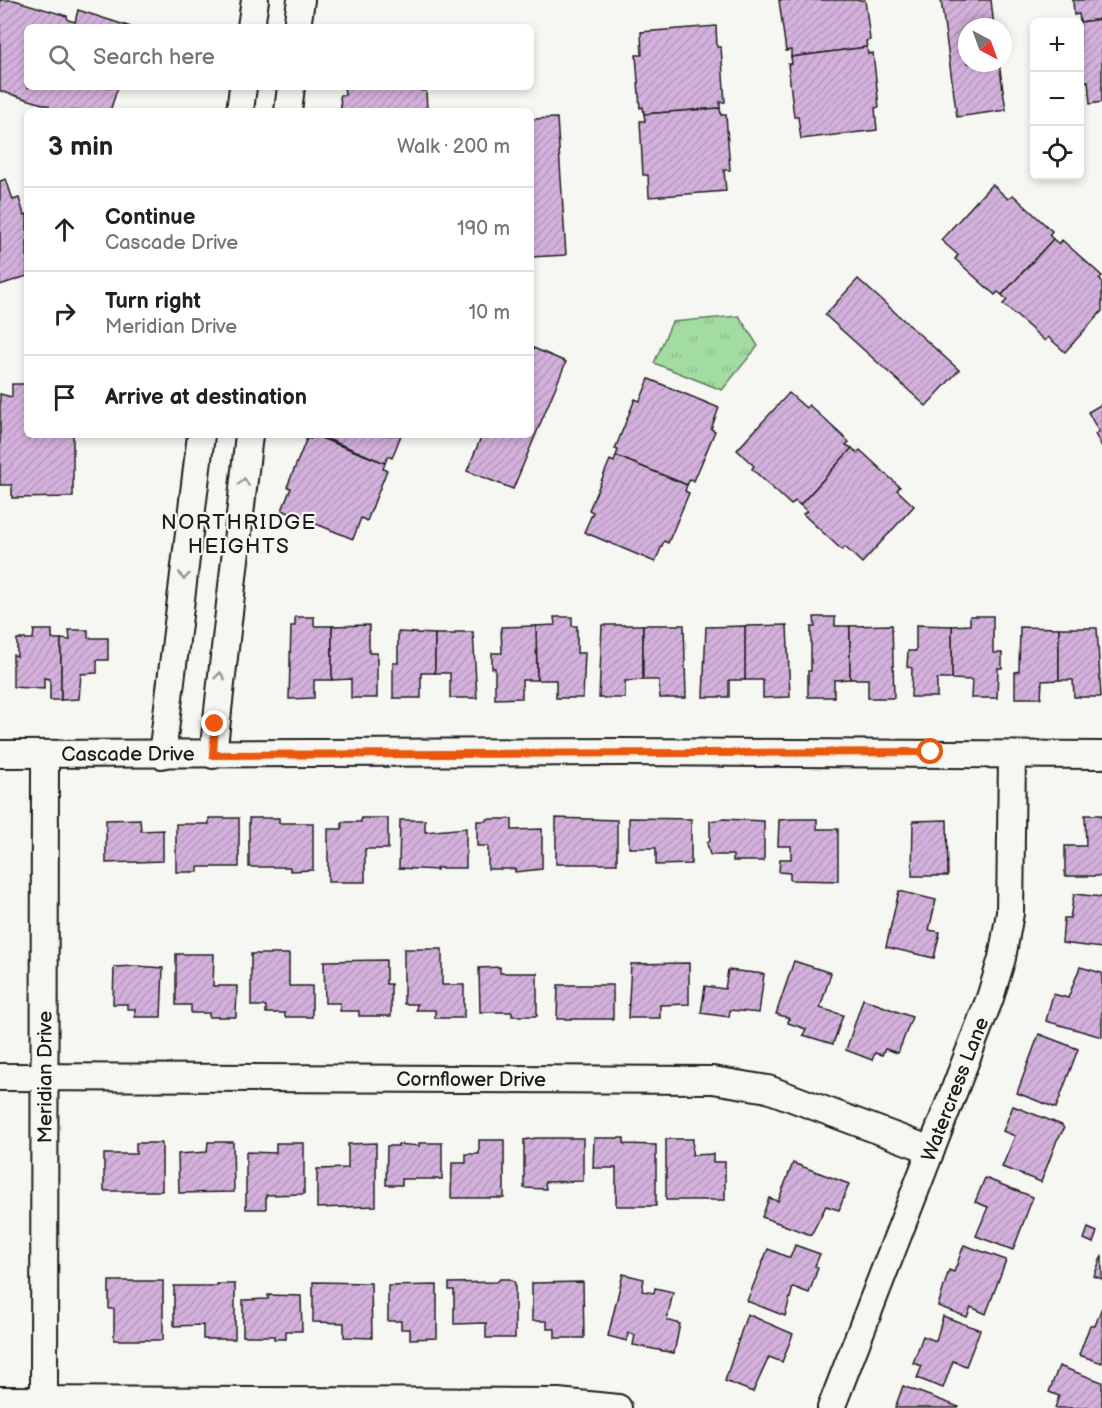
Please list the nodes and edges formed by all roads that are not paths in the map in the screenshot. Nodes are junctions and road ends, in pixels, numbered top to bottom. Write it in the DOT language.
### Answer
graph roads {
  1 [pos="255,0"];
  2 [pos="300,0"];
  3 [pos="251,24"];
  4 [pos="297,24"];
  5 [pos="243,90"];
  6 [pos="291,90"];
  7 [pos="240,108"];
  8 [pos="288,108"];
  9 [pos="201,438"];
  10 [pos="249,438"];
  11 [pos="0,754"];
  12 [pos="45,754"];
  13 [pos="162,754"];
  14 [pos="213,755"];
  15 [pos="1102,755"];
  16 [pos="1012,756"];
  17 [pos="0,1077"];
  18 [pos="45,1077"];
  19 [pos="931,1150"];
  20 [pos="0,1400"];
  21 [pos="44,1401"];
  22 [pos="328,1405"];
  23 [pos="618,1408"];
  24 [pos="831,1408"];
  1 -- 3 [label="street"];
  2 -- 4 [label="street"];
  5 -- 7 [label="street"];
  6 -- 8 [label="street"];
  9 -- 13 [label="street, one-way"];
  14 -- 10 [label="street, one-way"];
  11 -- 12 [label="street, Cascade Drive"];
  12 -- 13 [label="street, Cascade Drive"];
  12 -- 18 [label="street, Meridian Drive"];
  13 -- 14 [label="street, Cascade Drive"];
  14 -- 16 [label="street, Cascade Drive"];
  15 -- 16 [label="street, Cascade Drive"];
  16 -- 19 [label="street, Watercress Lane"];
  17 -- 18 [label="street, Cornflower Drive"];
  18 -- 19 [label="street, Cornflower Drive"];
  18 -- 21 [label="street, Meridian Drive"];
  19 -- 24 [label="street, Watercress Lane"];
  20 -- 21 [label="street"];
  21 -- 22 [label="street"];
  22 -- 23 [label="street"];
}
